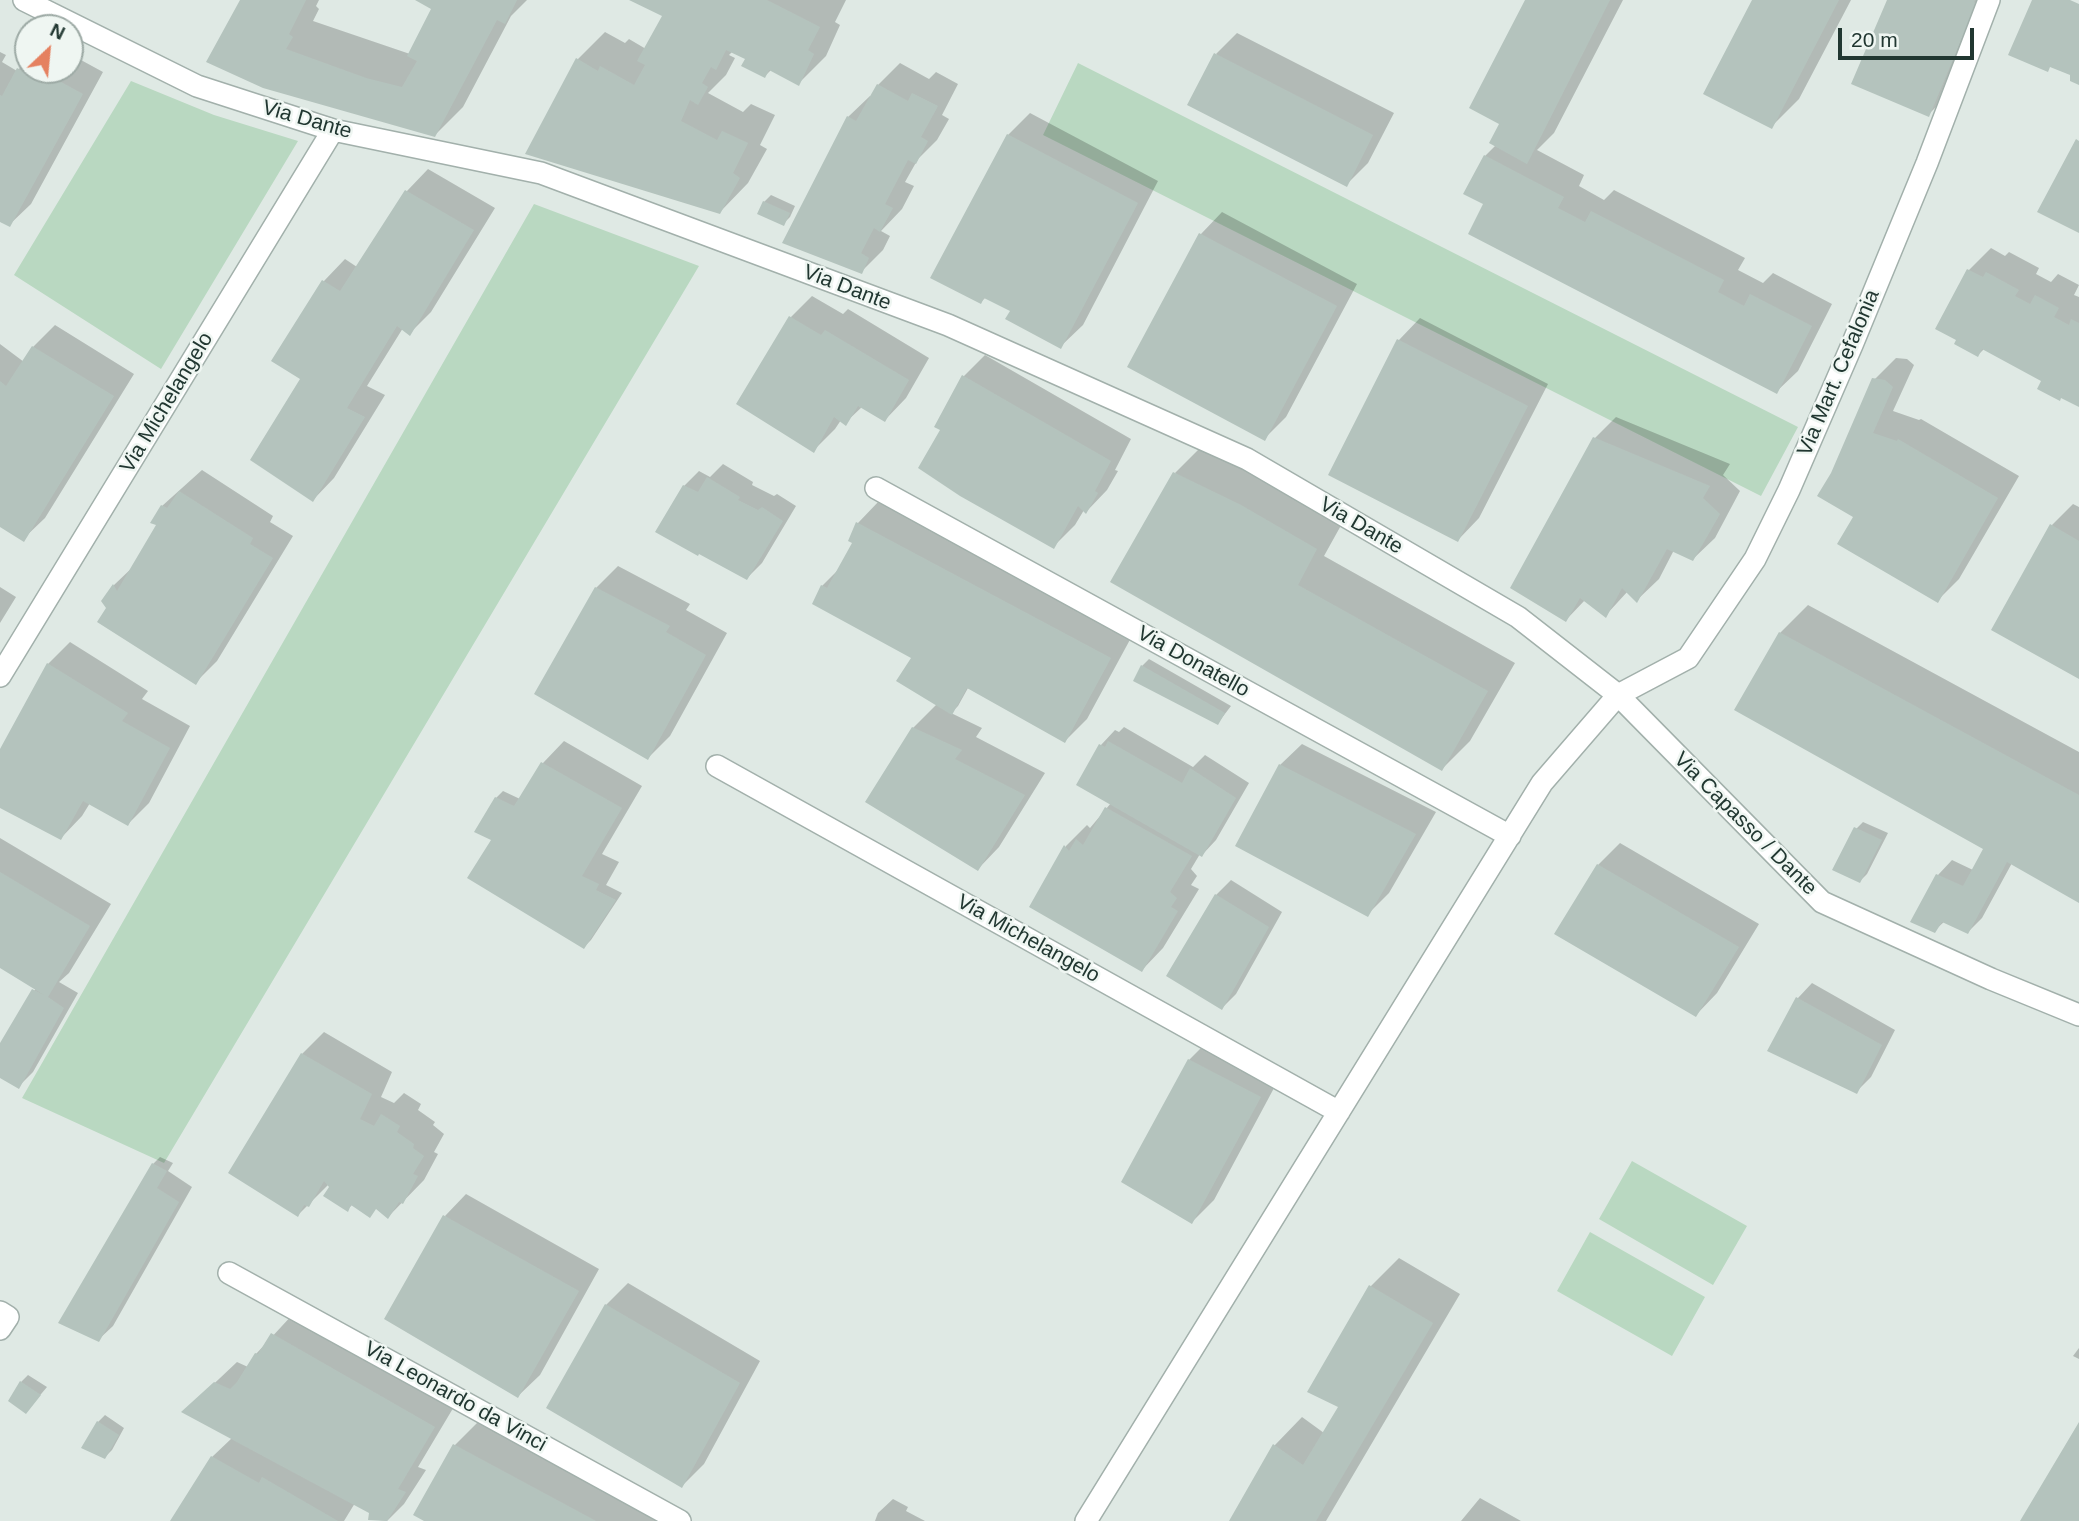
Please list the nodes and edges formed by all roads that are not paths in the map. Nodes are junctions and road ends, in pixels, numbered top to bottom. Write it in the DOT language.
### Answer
graph roads {
  1 [pos="24,0"];
  2 [pos="1989,0"];
  3 [pos="333,130"];
  4 [pos="876,488"];
  5 [pos="0,676"];
  6 [pos="1618,695"];
  7 [pos="716,766"];
  8 [pos="1510,836"];
  9 [pos="2079,1015"];
  10 [pos="1339,1112"];
  11 [pos="229,1273"];
  12 [pos="0,1312"];
  13 [pos="0,1329"];
  14 [pos="680,1521"];
  15 [pos="1086,1521"];
  1 -- 3 [label="street, Via Dante"];
  2 -- 6 [label="street, Via Mart. Cefalonia"];
  3 -- 5 [label="street, Via Michelangelo"];
  3 -- 6 [label="street, Via Dante"];
  4 -- 8 [label="street, Via Donatello"];
  6 -- 8 [label="street"];
  6 -- 9 [label="street, Via Capasso / Dante"];
  7 -- 10 [label="street, Via Michelangelo"];
  8 -- 10 [label="street"];
  10 -- 15 [label="street"];
  11 -- 14 [label="street, Via Leonardo da Vinci"];
  12 -- 13 [label="street"];
}
